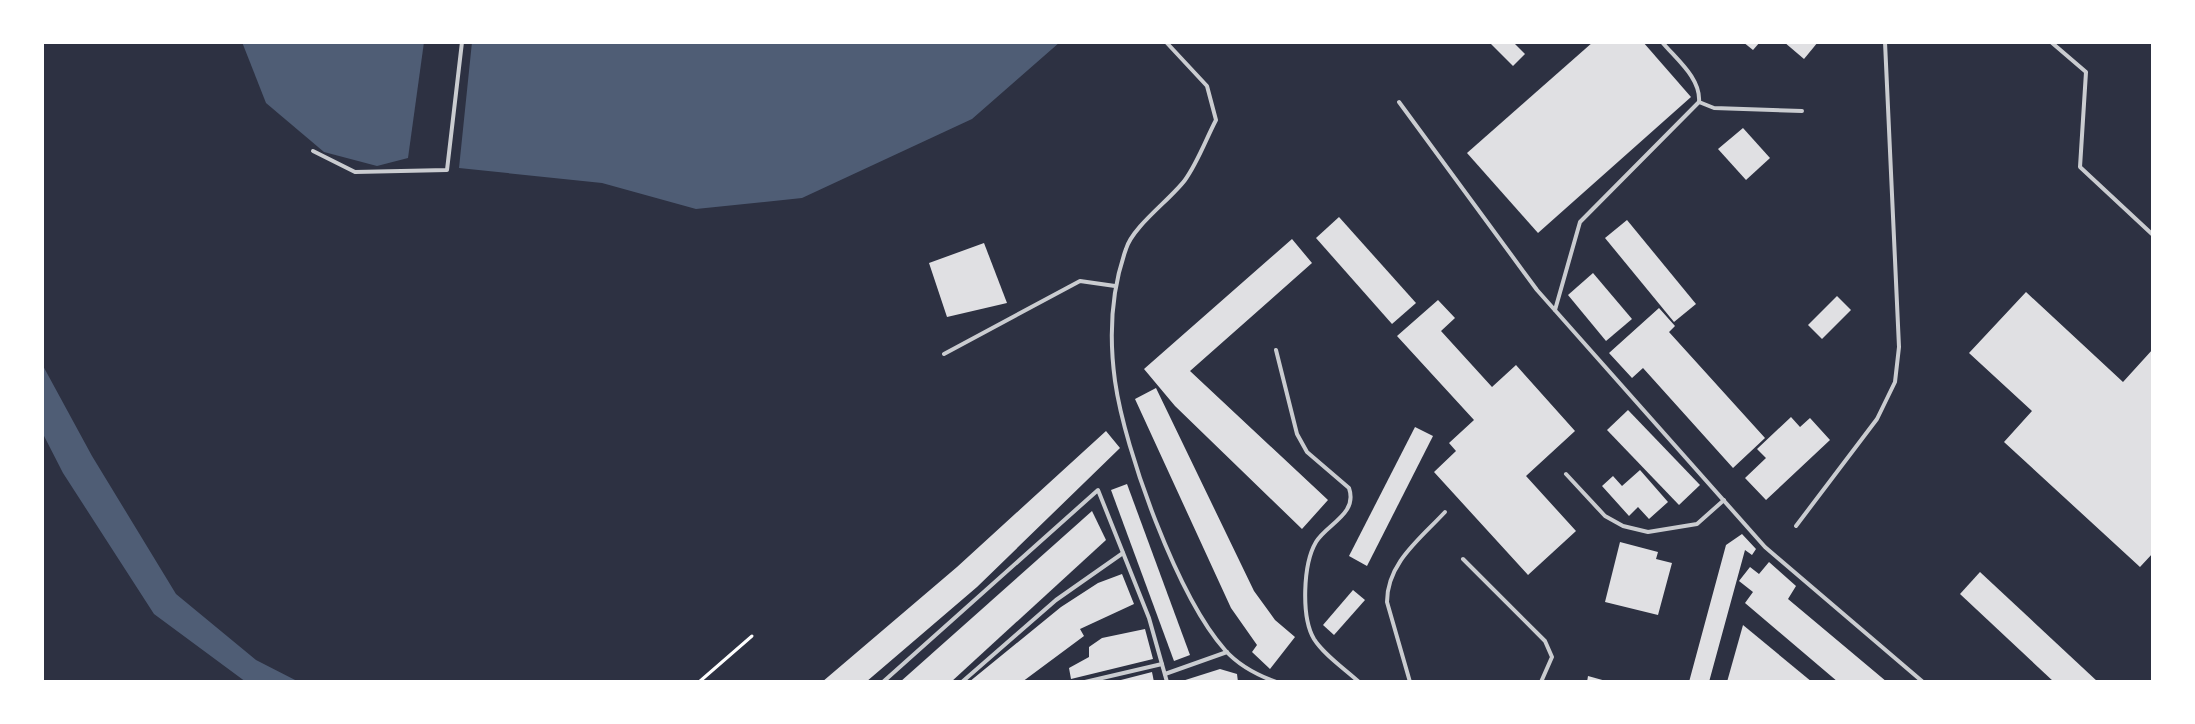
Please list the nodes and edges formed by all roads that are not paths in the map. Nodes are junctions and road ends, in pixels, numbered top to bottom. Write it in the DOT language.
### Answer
graph roads {
  1 [pos="462,42"];
  2 [pos="1662,42"];
  3 [pos="1885,42"];
  4 [pos="2051,42"];
  5 [pos="1169,43"];
  6 [pos="1399,102"];
  7 [pos="1699,102"];
  8 [pos="1802,111"];
  9 [pos="313,151"];
  10 [pos="2153,235"];
  11 [pos="1115,286"];
  12 [pos="1555,310"];
  13 [pos="1276,350"];
  14 [pos="944,354"];
  15 [pos="1566,474"];
  16 [pos="1724,500"];
  17 [pos="1445,512"];
  18 [pos="1796,526"];
  19 [pos="1123,553"];
  20 [pos="1463,559"];
  21 [pos="1227,652"];
  22 [pos="1162,664"];
  23 [pos="1165,674"];
  24 [pos="883,682"];
  25 [pos="962,682"];
  26 [pos="1085,682"];
  27 [pos="1167,682"];
  28 [pos="1276,682"];
  29 [pos="1359,682"];
  30 [pos="1410,682"];
  31 [pos="1541,682"];
  32 [pos="1923,682"];
  1 -- 9 [label="lane"];
  2 -- 7 [label="lane"];
  3 -- 18 [label="lane"];
  4 -- 10 [label="lane"];
  5 -- 11 [label="lane"];
  6 -- 12 [label="lane"];
  7 -- 8 [label="lane"];
  7 -- 12 [label="lane"];
  11 -- 14 [label="lane"];
  11 -- 21 [label="lane"];
  12 -- 16 [label="lane"];
  13 -- 29 [label="lane"];
  15 -- 16 [label="lane"];
  16 -- 32 [label="lane"];
  17 -- 30 [label="lane"];
  19 -- 22 [label="lane"];
  19 -- 24 [label="lane"];
  19 -- 25 [label="lane"];
  20 -- 31 [label="lane"];
  21 -- 23 [label="lane"];
  21 -- 28 [label="lane"];
  22 -- 23 [label="lane"];
  22 -- 26 [label="lane"];
  23 -- 27 [label="lane"];
}
